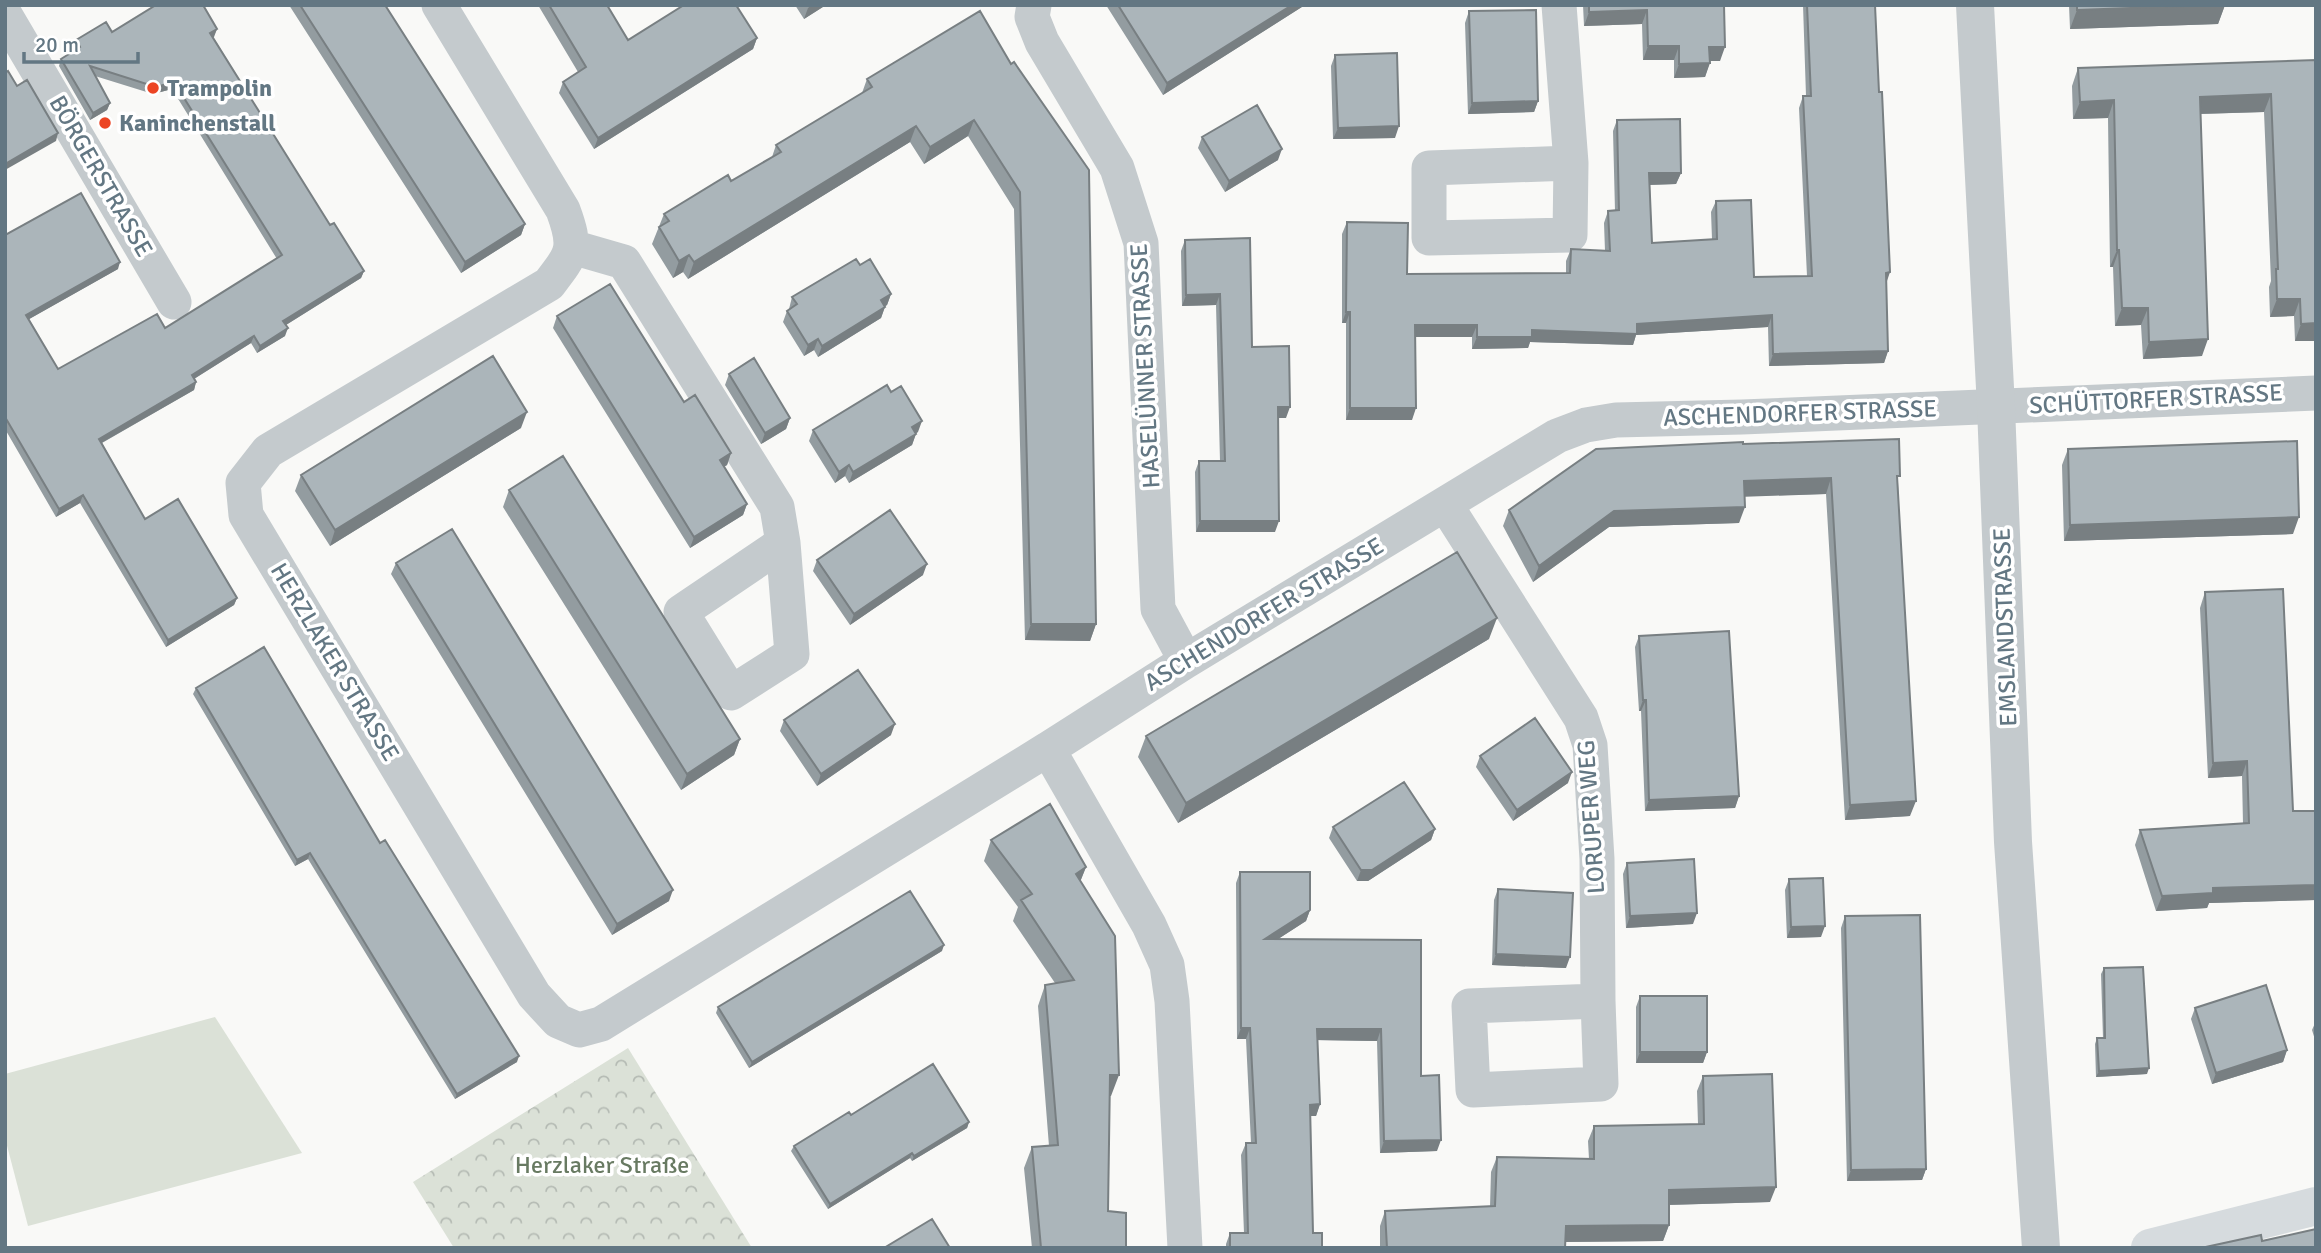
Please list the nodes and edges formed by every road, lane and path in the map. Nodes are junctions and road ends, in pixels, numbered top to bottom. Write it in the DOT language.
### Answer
graph roads {
  1 [pos="439,5"];
  2 [pos="1034,5"];
  3 [pos="1559,5"];
  4 [pos="1975,5"];
  5 [pos="5,15"];
  6 [pos="1571,163"];
  7 [pos="572,247"];
  8 [pos="174,302"];
  9 [pos="2316,393"];
  10 [pos="1996,407"];
  11 [pos="1445,504"];
  12 [pos="783,543"];
  13 [pos="1186,661"];
  14 [pos="1048,749"];
  15 [pos="1598,1001"];
  16 [pos="2316,1206"];
  17 [pos="1185,1248"];
  18 [pos="2041,1248"];
  19 [pos="2150,1248"];
  1 -- 7 [label="street"];
  2 -- 13 [label="street, HASELÜNNER STRASSE"];
  3 -- 6 [label="street"];
  4 -- 10 [label="street, EMSLANDSTRASSE"];
  5 -- 8 [label="street, BÖRGERSTRASSE"];
  7 -- 12 [label="street"];
  7 -- 14 [label="street, HERZLAKER STRASSE"];
  9 -- 10 [label="street, SCHÜTTORFER STRASSE"];
  10 -- 11 [label="street, ASCHENDORFER STRASSE"];
  10 -- 18 [label="street, EMSLANDSTRASSE"];
  11 -- 13 [label="street, ASCHENDORFER STRASSE"];
  11 -- 15 [label="street, LORUPER WEG"];
  13 -- 14 [label="street, ASCHENDORFER STRASSE"];
  14 -- 17 [label="street"];
  16 -- 19 [label="main road"];
}
